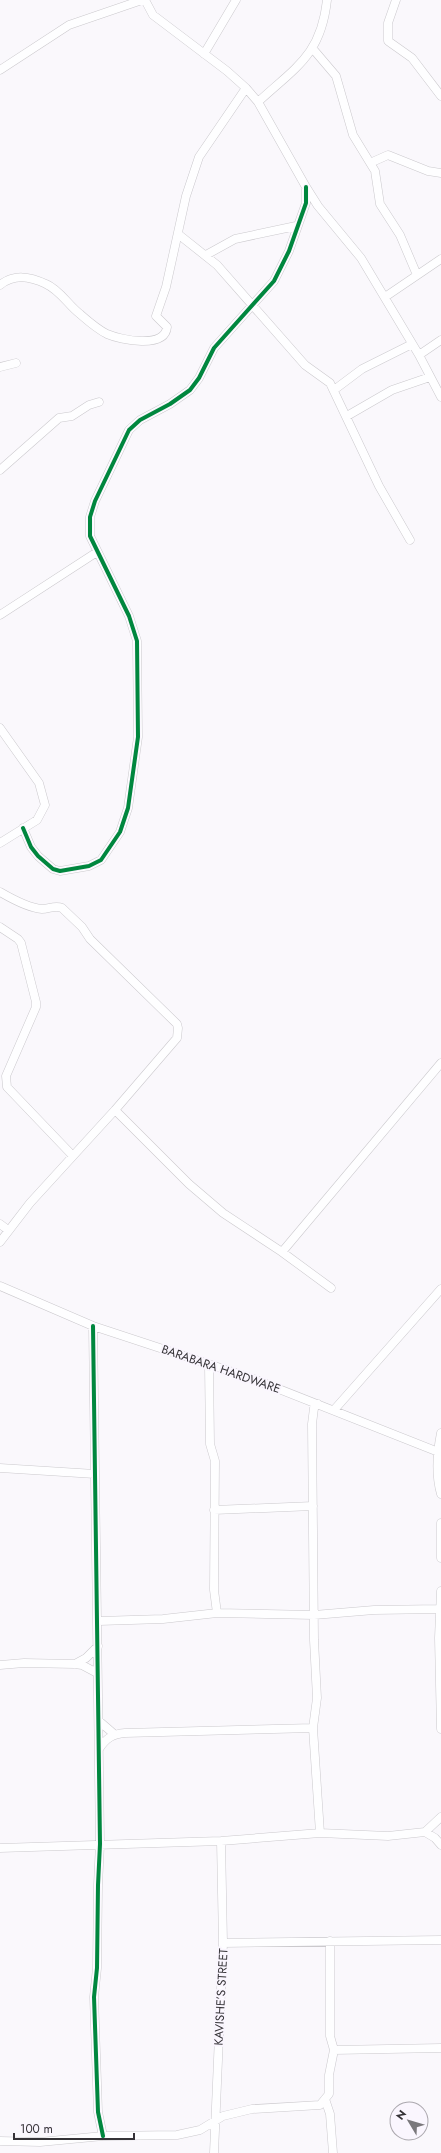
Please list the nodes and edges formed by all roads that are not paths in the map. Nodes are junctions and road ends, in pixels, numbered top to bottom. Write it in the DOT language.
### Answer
graph roads {
  1 [pos="142,0"];
  2 [pos="145,0"];
  3 [pos="236,0"];
  4 [pos="327,0"];
  5 [pos="396,0"];
  6 [pos="313,49"];
  7 [pos="204,54"];
  8 [pos="0,70"];
  9 [pos="246,88"];
  10 [pos="441,96"];
  11 [pos="258,102"];
  12 [pos="370,163"];
  13 [pos="441,173"];
  14 [pos="306,187"];
  15 [pos="296,226"];
  16 [pos="178,234"];
  17 [pos="206,255"];
  18 [pos="441,259"];
  19 [pos="417,275"];
  20 [pos="0,285"];
  21 [pos="384,297"];
  22 [pos="252,306"];
  23 [pos="441,340"];
  24 [pos="412,344"];
  25 [pos="419,355"];
  26 [pos="16,363"];
  27 [pos="0,367"];
  28 [pos="430,377"];
  29 [pos="334,390"];
  30 [pos="441,396"];
  31 [pos="99,402"];
  32 [pos="347,416"];
  33 [pos="0,470"];
  34 [pos="410,540"];
  35 [pos="97,552"];
  36 [pos="0,615"];
  37 [pos="0,728"];
  38 [pos="23,828"];
  39 [pos="0,843"];
  40 [pos="0,892"];
  41 [pos="0,927"];
  42 [pos="441,1063"];
  43 [pos="115,1110"];
  44 [pos="73,1156"];
  45 [pos="0,1224"];
  46 [pos="8,1230"];
  47 [pos="0,1242"];
  48 [pos="282,1252"];
  49 [pos="0,1286"];
  50 [pos="331,1288"];
  51 [pos="441,1289"];
  52 [pos="93,1326"];
  53 [pos="209,1365"];
  54 [pos="318,1404"];
  55 [pos="334,1410"];
  56 [pos="441,1433"];
  57 [pos="439,1452"];
  58 [pos="0,1468"];
  59 [pos="95,1474"];
  60 [pos="441,1494"];
  61 [pos="313,1506"];
  62 [pos="214,1510"];
  63 [pos="441,1523"];
  64 [pos="441,1558"];
  65 [pos="441,1591"];
  66 [pos="440,1610"];
  67 [pos="217,1613"];
  68 [pos="314,1615"];
  69 [pos="98,1620"];
  70 [pos="98,1646"];
  71 [pos="75,1664"];
  72 [pos="0,1665"];
  73 [pos="97,1673"];
  74 [pos="99,1721"];
  75 [pos="313,1728"];
  76 [pos="441,1729"];
  77 [pos="114,1734"];
  78 [pos="99,1749"];
  79 [pos="441,1817"];
  80 [pos="425,1832"];
  81 [pos="320,1833"];
  82 [pos="221,1841"];
  83 [pos="100,1844"];
  84 [pos="441,1845"];
  85 [pos="0,1848"];
  86 [pos="441,1940"];
  87 [pos="330,1941"];
  88 [pos="223,1943"];
  89 [pos="441,2048"];
  90 [pos="334,2050"];
  91 [pos="325,2099"];
  92 [pos="214,2123"];
  93 [pos="200,2130"];
  94 [pos="103,2136"];
  95 [pos="213,2139"];
  96 [pos="0,2141"];
  97 [pos="214,2153"];
  98 [pos="333,2153"];
  1 -- 8 [label="street"];
  2 -- 7 [label="street"];
  3 -- 7 [label="street"];
  4 -- 6 [label="street"];
  5 -- 10 [label="street"];
  6 -- 11 [label="street"];
  6 -- 12 [label="street"];
  7 -- 9 [label="street"];
  9 -- 11 [label="street"];
  9 -- 16 [label="street"];
  11 -- 14 [label="street"];
  12 -- 13 [label="street"];
  12 -- 19 [label="street"];
  14 -- 15 [label="street"];
  14 -- 21 [label="street"];
  15 -- 17 [label="street"];
  15 -- 22 [label="street"];
  16 -- 17 [label="street"];
  16 -- 20 [label="street"];
  17 -- 22 [label="street"];
  18 -- 19 [label="street"];
  19 -- 21 [label="street"];
  21 -- 24 [label="street"];
  22 -- 29 [label="street"];
  22 -- 35 [label="street"];
  23 -- 25 [label="street"];
  24 -- 25 [label="street"];
  24 -- 29 [label="street"];
  25 -- 28 [label="street"];
  26 -- 27 [label="street"];
  28 -- 30 [label="street"];
  28 -- 32 [label="street"];
  29 -- 32 [label="street"];
  31 -- 33 [label="street"];
  32 -- 34 [label="street"];
  35 -- 36 [label="street"];
  35 -- 38 [label="street"];
  37 -- 38 [label="street"];
  38 -- 39 [label="street"];
  40 -- 43 [label="street"];
  41 -- 44 [label="street"];
  42 -- 48 [label="street"];
  43 -- 44 [label="street"];
  43 -- 48 [label="street"];
  44 -- 46 [label="street"];
  45 -- 46 [label="street"];
  46 -- 47 [label="street"];
  48 -- 50 [label="street"];
  49 -- 52 [label="street, BARABARA HARDWARE"];
  51 -- 55 [label="street"];
  52 -- 53 [label="street, BARABARA HARDWARE"];
  52 -- 59 [label="street"];
  53 -- 54 [label="street, BARABARA HARDWARE"];
  53 -- 62 [label="street"];
  54 -- 55 [label="street, BARABARA HARDWARE"];
  54 -- 61 [label="street"];
  55 -- 57 [label="street, BARABARA HARDWARE"];
  56 -- 57 [label="street"];
  57 -- 60 [label="street"];
  58 -- 59 [label="street"];
  59 -- 69 [label="street"];
  61 -- 62 [label="street"];
  61 -- 68 [label="street"];
  62 -- 67 [label="street"];
  63 -- 64 [label="street"];
  65 -- 66 [label="street"];
  66 -- 68 [label="street"];
  66 -- 76 [label="street"];
  67 -- 68 [label="street"];
  67 -- 69 [label="street"];
  68 -- 75 [label="street"];
  69 -- 70 [label="street"];
  70 -- 71 [label="street"];
  70 -- 73 [label="street"];
  71 -- 72 [label="street"];
  71 -- 73 [label="street"];
  73 -- 74 [label="street"];
  74 -- 77 [label="street"];
  74 -- 78 [label="street"];
  75 -- 77 [label="street"];
  75 -- 81 [label="street"];
  77 -- 78 [label="street"];
  78 -- 83 [label="street"];
  79 -- 80 [label="street"];
  80 -- 81 [label="street"];
  80 -- 84 [label="street"];
  81 -- 82 [label="street"];
  82 -- 83 [label="street"];
  82 -- 88 [label="street, KAVISHE’S STREET"];
  83 -- 85 [label="street"];
  83 -- 94 [label="street"];
  86 -- 87 [label="street"];
  87 -- 88 [label="street"];
  87 -- 90 [label="street"];
  88 -- 92 [label="street, KAVISHE’S STREET"];
  89 -- 90 [label="street"];
  90 -- 91 [label="street"];
  91 -- 92 [label="street"];
  91 -- 98 [label="street"];
  92 -- 93 [label="street"];
  92 -- 95 [label="street, KAVISHE’S STREET"];
  93 -- 94 [label="street"];
  93 -- 95 [label="street"];
  94 -- 96 [label="street"];
  95 -- 97 [label="street, KAVISHE’S STREET"];
}
